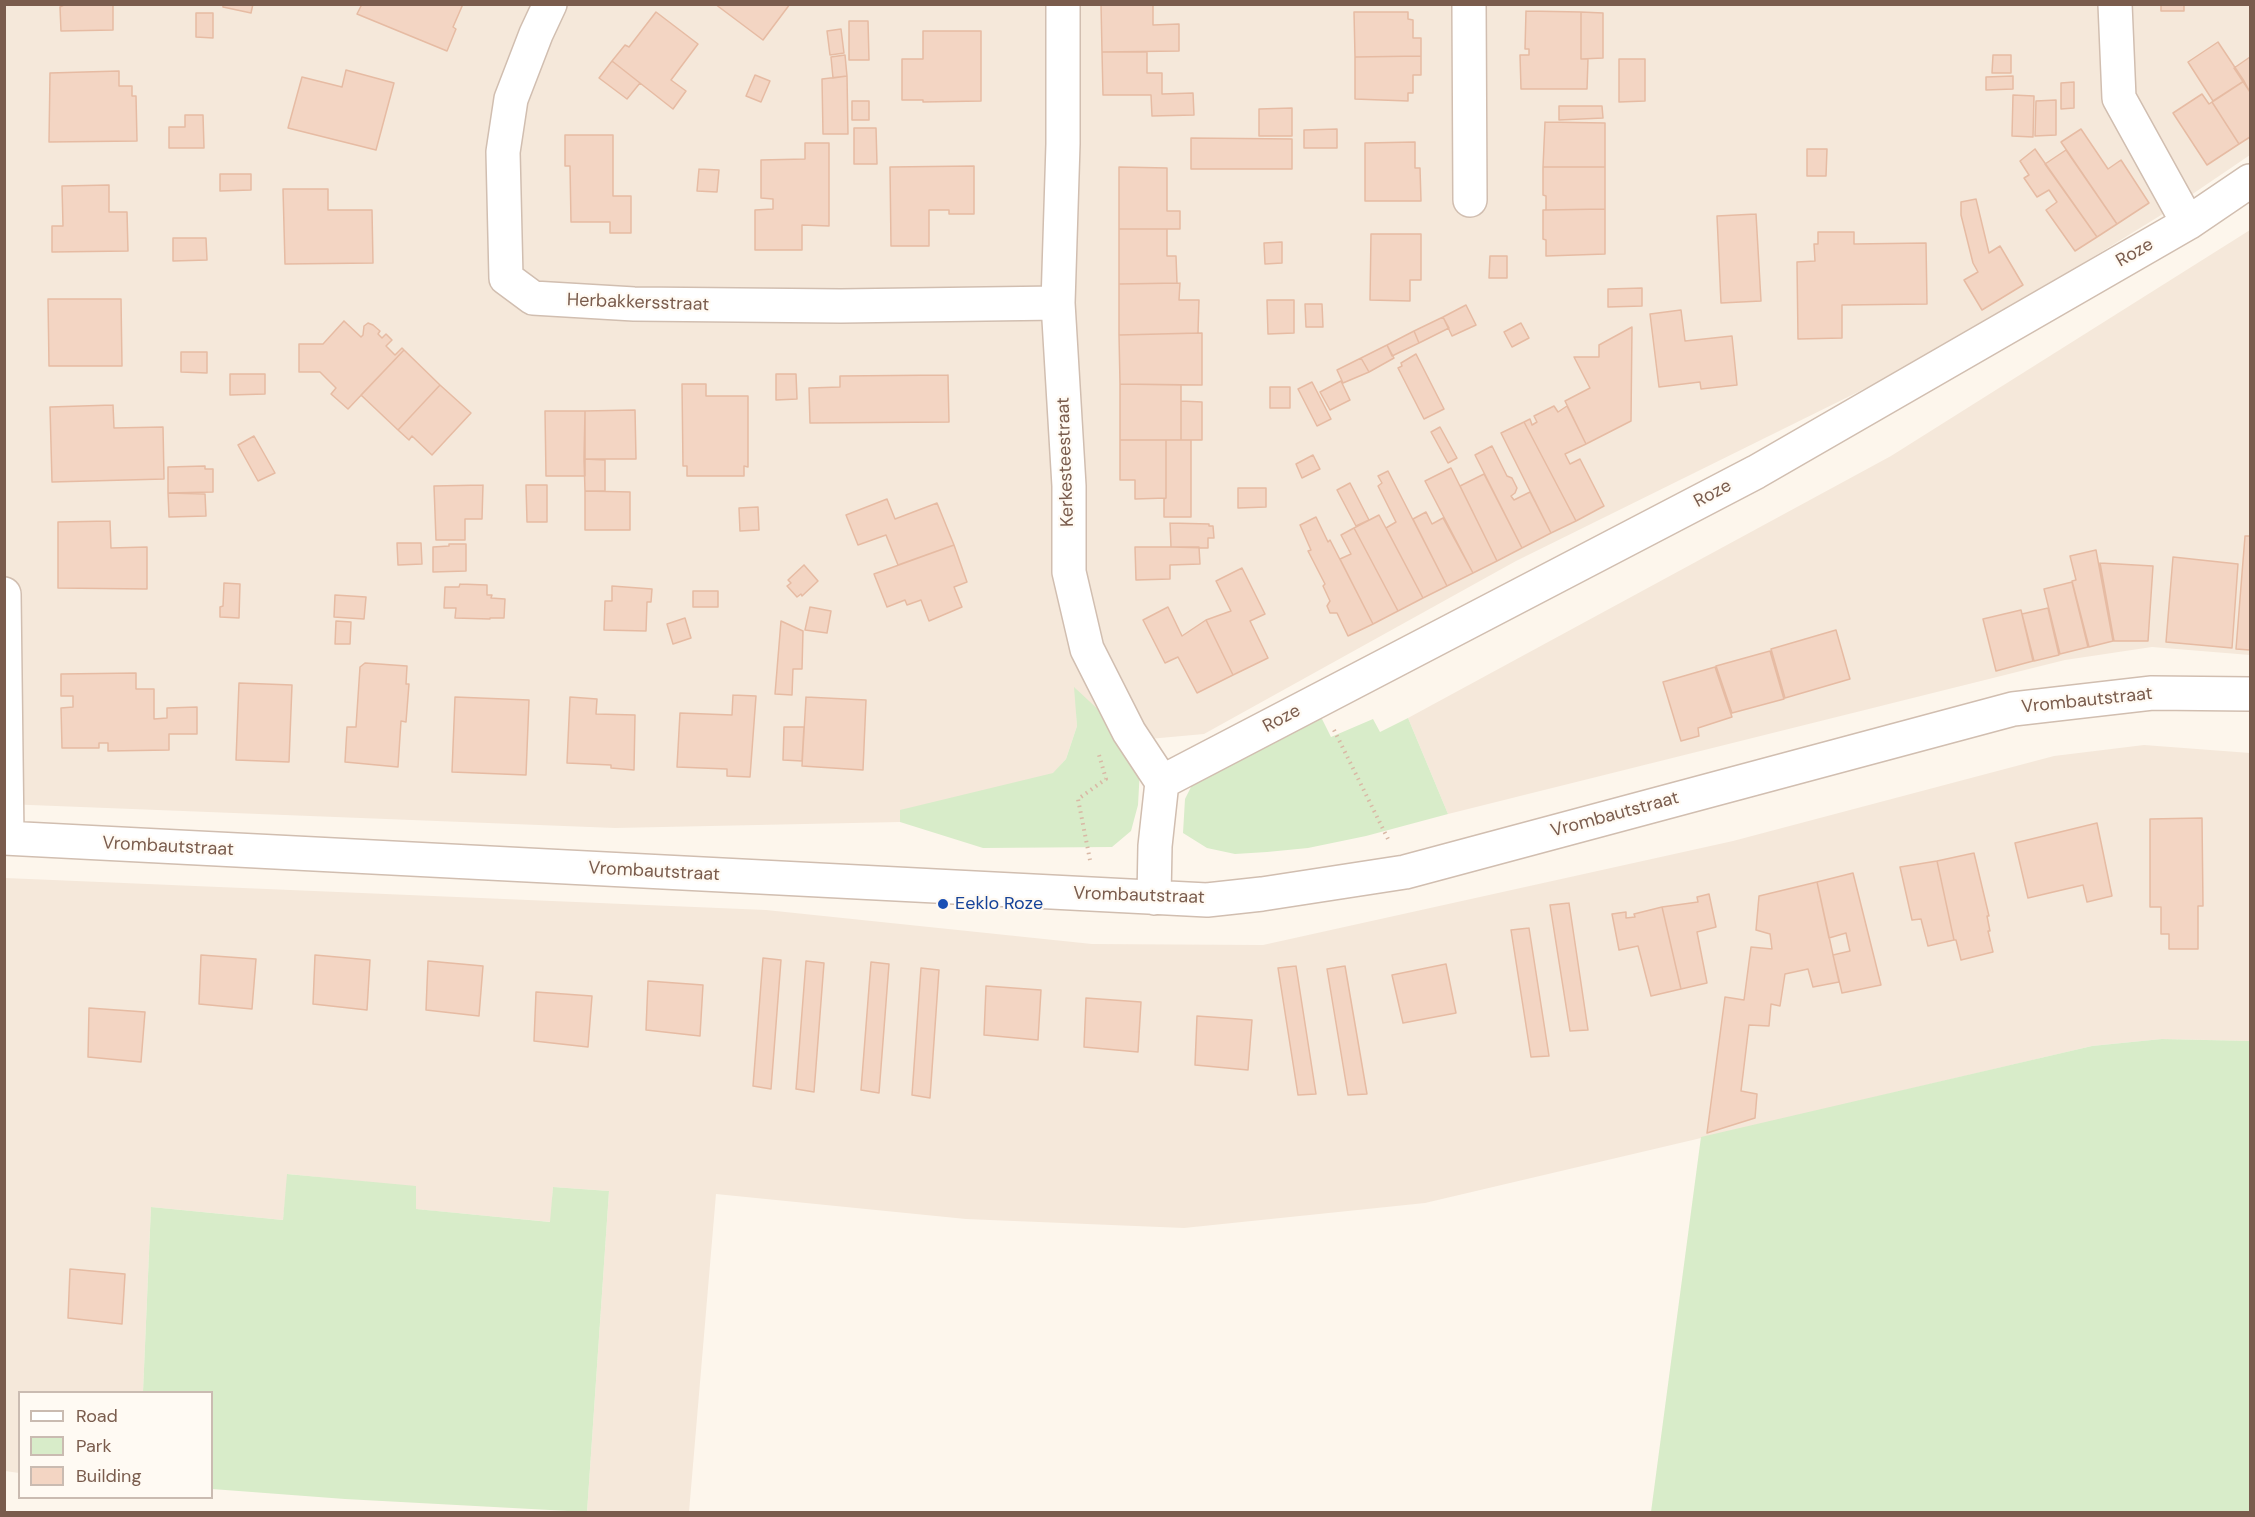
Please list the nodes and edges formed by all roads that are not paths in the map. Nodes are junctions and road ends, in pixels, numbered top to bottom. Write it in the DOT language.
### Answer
graph roads {
  1 [pos="550,4"];
  2 [pos="1063,4"];
  3 [pos="1469,4"];
  4 [pos="2115,4"];
  5 [pos="2250,182"];
  6 [pos="1470,200"];
  7 [pos="2188,223"];
  8 [pos="1058,303"];
  9 [pos="4,594"];
  10 [pos="2250,694"];
  11 [pos="1162,782"];
  12 [pos="6,838"];
  13 [pos="1154,898"];
  1 -- 8 [label="street, Herbakkersstraat"];
  2 -- 8 [label="street, Kerkesteestraat"];
  3 -- 6 [label="street"];
  4 -- 7 [label="street"];
  5 -- 7 [label="street, Roze"];
  7 -- 11 [label="street, Roze"];
  8 -- 11 [label="street, Kerkesteestraat"];
  9 -- 12 [label="street"];
  10 -- 13 [label="street, Vrombautstraat"];
  11 -- 13 [label="street"];
  12 -- 13 [label="street, Vrombautstraat"];
}
